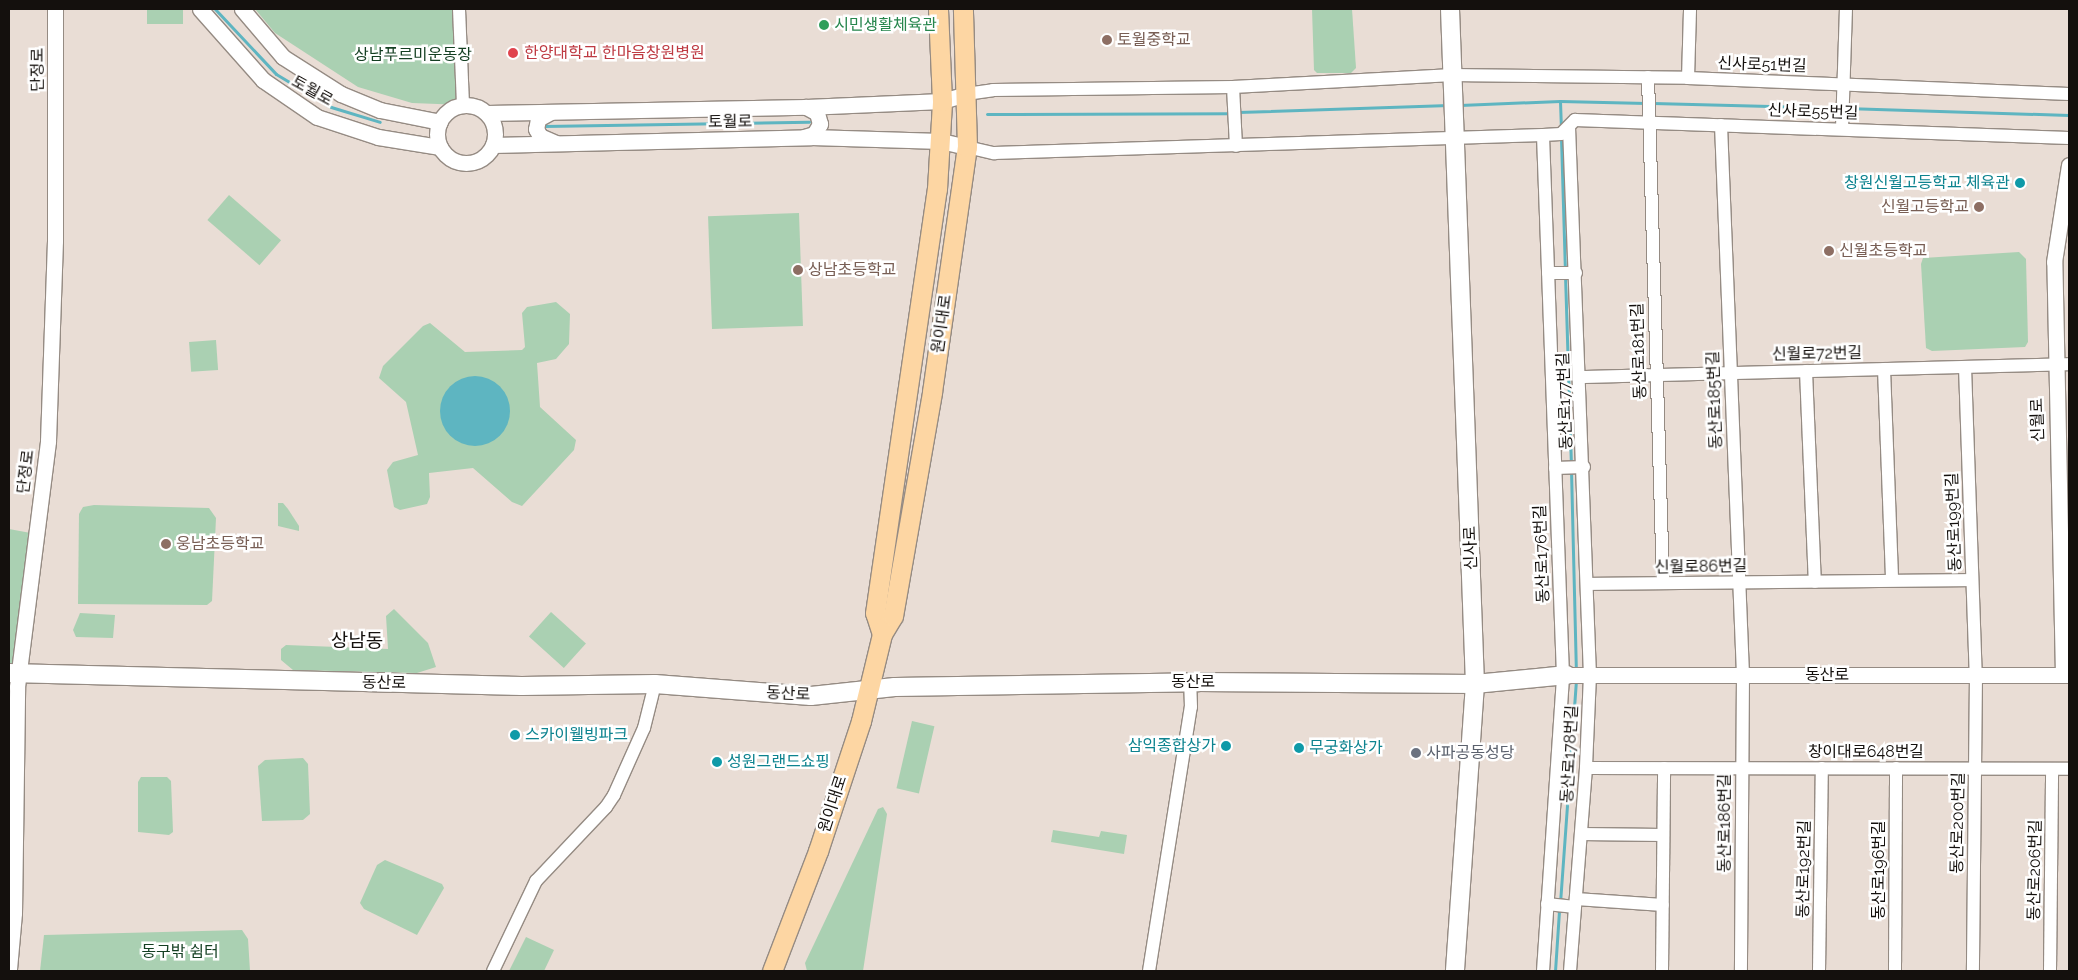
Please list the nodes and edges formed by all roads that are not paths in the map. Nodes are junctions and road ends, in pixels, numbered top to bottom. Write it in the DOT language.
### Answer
graph roads {
  1 [pos="55,9"];
  2 [pos="200,9"];
  3 [pos="242,9"];
  4 [pos="459,9"];
  5 [pos="938,9"];
  6 [pos="963,9"];
  7 [pos="1450,9"];
  8 [pos="1690,9"];
  9 [pos="1846,9"];
  10 [pos="1453,75"];
  11 [pos="1688,78"];
  12 [pos="1648,81"];
  13 [pos="1233,86"];
  14 [pos="1844,88"];
  15 [pos="966,94"];
  16 [pos="2069,94"];
  17 [pos="942,102"];
  18 [pos="463,105"];
  19 [pos="806,107"];
  20 [pos="385,111"];
  21 [pos="551,112"];
  22 [pos="487,113"];
  23 [pos="1647,120"];
  24 [pos="440,122"];
  25 [pos="1721,125"];
  26 [pos="1842,127"];
  27 [pos="1565,130"];
  28 [pos="1455,131"];
  29 [pos="1545,135"];
  30 [pos="378,137"];
  31 [pos="803,137"];
  32 [pos="2069,138"];
  33 [pos="941,141"];
  34 [pos="556,143"];
  35 [pos="493,146"];
  36 [pos="1236,146"];
  37 [pos="440,147"];
  38 [pos="968,147"];
  39 [pos="2069,165"];
  40 [pos="1550,273"];
  41 [pos="1574,273"];
  42 [pos="2062,364"];
  43 [pos="1965,367"];
  44 [pos="1884,369"];
  45 [pos="1806,371"];
  46 [pos="1730,373"];
  47 [pos="1656,375"];
  48 [pos="1581,377"];
  49 [pos="1580,467"];
  50 [pos="1557,468"];
  51 [pos="1892,580"];
  52 [pos="1972,580"];
  53 [pos="1738,582"];
  54 [pos="1815,582"];
  55 [pos="1663,583"];
  56 [pos="2065,583"];
  57 [pos="1587,584"];
  58 [pos="882,634"];
  59 [pos="14,673"];
  60 [pos="1743,674"];
  61 [pos="1576,675"];
  62 [pos="1976,675"];
  63 [pos="2066,675"];
  64 [pos="1190,682"];
  65 [pos="655,684"];
  66 [pos="1475,684"];
  67 [pos="869,689"];
  68 [pos="1586,768"];
  69 [pos="1664,768"];
  70 [pos="1742,768"];
  71 [pos="1822,768"];
  72 [pos="1896,768"];
  73 [pos="1975,768"];
  74 [pos="2052,769"];
  75 [pos="2069,769"];
  76 [pos="1581,834"];
  77 [pos="1663,835"];
  78 [pos="1574,904"];
  79 [pos="1550,905"];
  80 [pos="1663,905"];
  81 [pos="9,968"];
  82 [pos="493,971"];
  83 [pos="772,971"];
  84 [pos="1149,971"];
  85 [pos="1454,971"];
  86 [pos="1543,971"];
  87 [pos="1570,971"];
  88 [pos="1662,971"];
  89 [pos="1741,971"];
  90 [pos="1818,971"];
  91 [pos="1895,971"];
  92 [pos="1973,971"];
  93 [pos="2050,971"];
  1 -- 59 [label="street, 단정로"];
  2 -- 30 [label="street, 토월로"];
  3 -- 20 [label="street, 토월로"];
  4 -- 18 [label="street"];
  5 -- 17 [label="main road, 원이대로"];
  6 -- 15 [label="main road, 원이대로"];
  7 -- 10 [label="main road"];
  8 -- 11 [label="street"];
  9 -- 14 [label="street"];
  10 -- 12 [label="street, 신사로51번길"];
  10 -- 13 [label="street, 신사로51번길"];
  10 -- 28 [label="main road, 신사로"];
  11 -- 12 [label="street, 신사로51번길"];
  11 -- 14 [label="street, 신사로51번길"];
  12 -- 23 [label="street, 동산로181번길"];
  13 -- 15 [label="street, 신사로51번길"];
  13 -- 36 [label="street"];
  14 -- 16 [label="street, 신사로51번길"];
  14 -- 26 [label="street"];
  15 -- 17 [label="street, 토월로"];
  15 -- 38 [label="main road, 원이대로"];
  17 -- 19 [label="street, 토월로"];
  17 -- 33 [label="main road, 원이대로"];
  18 -- 22 [label="street"];
  18 -- 24 [label="street"];
  19 -- 21 [label="street, 토월로"];
  19 -- 31 [label="street"];
  20 -- 24 [label="street, 토월로"];
  20 -- 30 [label="street"];
  21 -- 22 [label="street, 토월로"];
  21 -- 34 [label="street"];
  22 -- 35 [label="street"];
  23 -- 25 [label="street, 신사로55번길"];
  23 -- 27 [label="street, 신사로55번길"];
  23 -- 47 [label="street, 동산로181번길"];
  24 -- 37 [label="street"];
  25 -- 26 [label="street, 신사로55번길"];
  25 -- 46 [label="street, 동산로185번길"];
  26 -- 32 [label="street, 신사로55번길"];
  27 -- 29 [label="street"];
  27 -- 41 [label="street, 동산로177번길"];
  28 -- 29 [label="street"];
  28 -- 36 [label="street"];
  28 -- 66 [label="main road, 신사로"];
  29 -- 40 [label="street, 동산로176번길"];
  30 -- 37 [label="street, 토월로"];
  31 -- 33 [label="street, 토월로"];
  31 -- 34 [label="street, 토월로"];
  33 -- 38 [label="street, 토월로"];
  33 -- 58 [label="main road, 원이대로"];
  34 -- 35 [label="street, 토월로"];
  35 -- 37 [label="street"];
  36 -- 38 [label="street"];
  38 -- 58 [label="main road, 원이대로"];
  39 -- 42 [label="street, 신월로"];
  40 -- 41 [label="street"];
  40 -- 50 [label="street, 동산로176번길"];
  41 -- 48 [label="street, 동산로177번길"];
  42 -- 43 [label="street, 신월로72번길"];
  42 -- 56 [label="street, 신월로"];
  43 -- 44 [label="street, 신월로72번길"];
  43 -- 52 [label="street, 동산로199번길"];
  44 -- 45 [label="street, 신월로72번길"];
  44 -- 51 [label="street"];
  45 -- 46 [label="street, 신월로72번길"];
  45 -- 54 [label="street"];
  46 -- 47 [label="street, 신월로72번길"];
  46 -- 53 [label="street, 동산로185번길"];
  47 -- 48 [label="street, 신월로72번길"];
  47 -- 55 [label="street, 동산로181번길"];
  48 -- 49 [label="street, 동산로177번길"];
  49 -- 50 [label="street"];
  49 -- 57 [label="street, 동산로177번길"];
  50 -- 61 [label="street, 동산로176번길"];
  51 -- 52 [label="street, 신월로86번길"];
  51 -- 54 [label="street, 신월로86번길"];
  52 -- 62 [label="street, 동산로199번길"];
  53 -- 54 [label="street, 신월로86번길"];
  53 -- 55 [label="street, 신월로86번길"];
  53 -- 60 [label="street, 동산로185번길"];
  55 -- 57 [label="street, 신월로86번길"];
  56 -- 63 [label="street, 신월로"];
  57 -- 61 [label="street, 동산로177번길"];
  58 -- 67 [label="main road, 원이대로"];
  59 -- 65 [label="main road, 동산로"];
  59 -- 81 [label="street, 단정로"];
  60 -- 61 [label="street, 동산로"];
  60 -- 62 [label="street, 동산로"];
  60 -- 70 [label="street, 동산로186번길"];
  61 -- 66 [label="main road, 동산로"];
  61 -- 68 [label="street, 동산로178번길"];
  61 -- 79 [label="street, 동산로176번길"];
  62 -- 63 [label="street, 동산로"];
  62 -- 73 [label="street, 동산로200번길"];
  64 -- 66 [label="main road, 동산로"];
  64 -- 67 [label="main road, 동산로"];
  64 -- 84 [label="street"];
  65 -- 67 [label="main road, 동산로"];
  65 -- 82 [label="street"];
  66 -- 85 [label="main road, 신사로"];
  67 -- 83 [label="main road, 원이대로"];
  68 -- 69 [label="street, 창이대로648번길"];
  68 -- 76 [label="street, 동산로178번길"];
  69 -- 70 [label="street, 창이대로648번길"];
  69 -- 77 [label="street"];
  70 -- 71 [label="street, 창이대로648번길"];
  70 -- 89 [label="street, 동산로186번길"];
  71 -- 72 [label="street, 창이대로648번길"];
  71 -- 90 [label="street, 동산로192번길"];
  72 -- 73 [label="street, 창이대로648번길"];
  72 -- 91 [label="street, 동산로196번길"];
  73 -- 74 [label="street, 창이대로648번길"];
  73 -- 92 [label="street, 동산로200번길"];
  74 -- 75 [label="street, 창이대로648번길"];
  74 -- 93 [label="street, 동산로206번길"];
  76 -- 77 [label="street"];
  76 -- 78 [label="street, 동산로178번길"];
  77 -- 80 [label="street"];
  78 -- 79 [label="street"];
  78 -- 80 [label="street"];
  78 -- 87 [label="street, 동산로178번길"];
  79 -- 86 [label="street, 동산로176번길"];
  80 -- 88 [label="street"];
}
